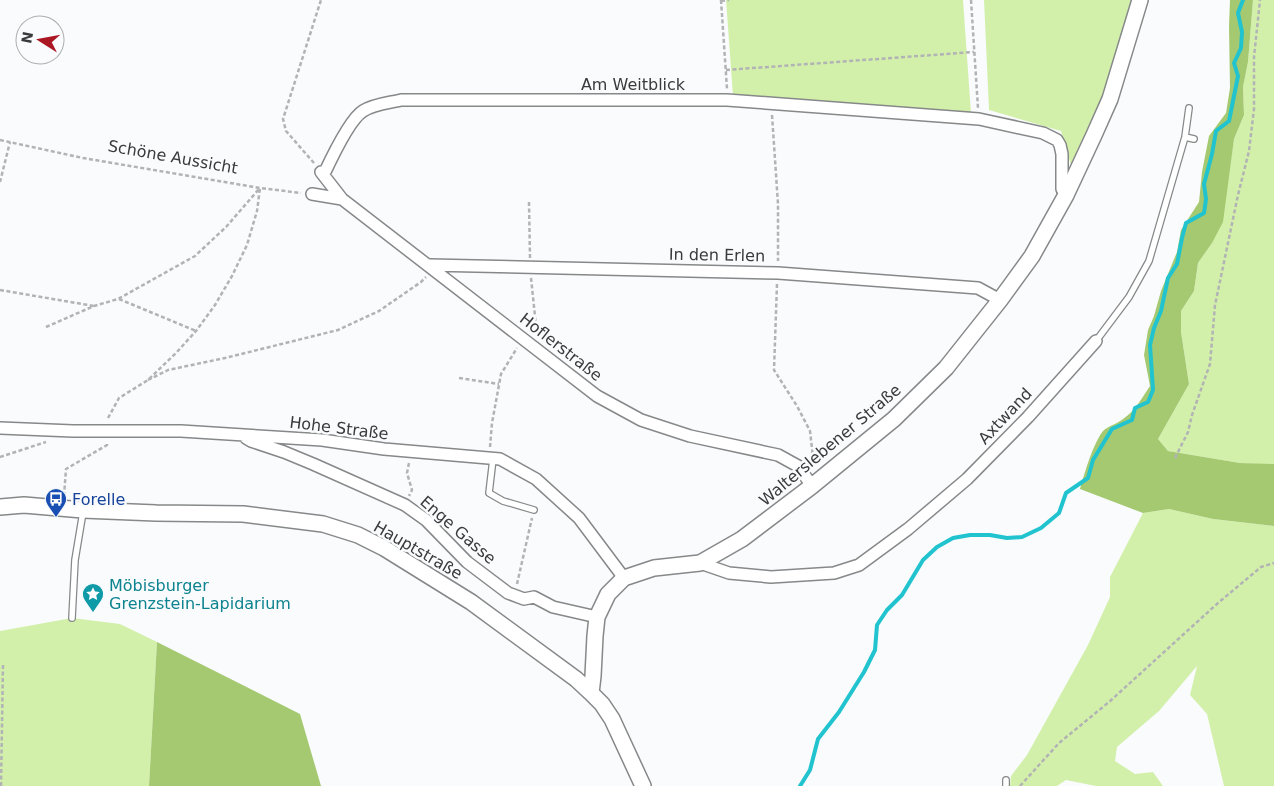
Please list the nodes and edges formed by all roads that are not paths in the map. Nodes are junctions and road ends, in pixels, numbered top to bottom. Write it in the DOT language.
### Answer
graph roads {
  1 [pos="1140,0"];
  2 [pos="1189,108"];
  3 [pos="1185,137"];
  4 [pos="1194,139"];
  5 [pos="323,173"];
  6 [pos="312,194"];
  7 [pos="1066,195"];
  8 [pos="342,199"];
  9 [pos="432,267"];
  10 [pos="1000,300"];
  11 [pos="1096,341"];
  12 [pos="0,428"];
  13 [pos="242,435"];
  14 [pos="493,459"];
  15 [pos="809,483"];
  16 [pos="0,507"];
  17 [pos="84,510"];
  18 [pos="534,510"];
  19 [pos="700,563"];
  20 [pos="624,578"];
  21 [pos="597,617"];
  22 [pos="72,618"];
  23 [pos="591,693"];
  24 [pos="643,786"];
  1 -- 7 [label="street, Walterslebener Straße"];
  2 -- 3 [label="lane, Axtwand"];
  3 -- 4 [label="lane"];
  3 -- 11 [label="lane, Axtwand"];
  5 -- 7 [label="street, Am Weitblick"];
  5 -- 8 [label="street, Hoflerstraße"];
  6 -- 8 [label="street"];
  7 -- 10 [label="street, Walterslebener Straße"];
  8 -- 9 [label="street, Hoflerstraße"];
  9 -- 10 [label="street, In den Erlen"];
  9 -- 15 [label="street, Hoflerstraße"];
  10 -- 15 [label="street, Walterslebener Straße"];
  11 -- 19 [label="street, Axtwand"];
  12 -- 13 [label="street, Hohe Straße"];
  13 -- 14 [label="street, Hohe Straße"];
  13 -- 21 [label="street, Enge Gasse"];
  14 -- 18 [label="lane"];
  14 -- 20 [label="street, Hohe Straße"];
  15 -- 19 [label="street, Walterslebener Straße"];
  16 -- 17 [label="street, Hauptstraße"];
  17 -- 22 [label="lane"];
  17 -- 23 [label="street, Hauptstraße"];
  19 -- 20 [label="street, Walterslebener Straße"];
  20 -- 21 [label="street, Walterslebener Straße"];
  21 -- 23 [label="street, Walterslebener Straße"];
  23 -- 24 [label="street, Hauptstraße"];
}
